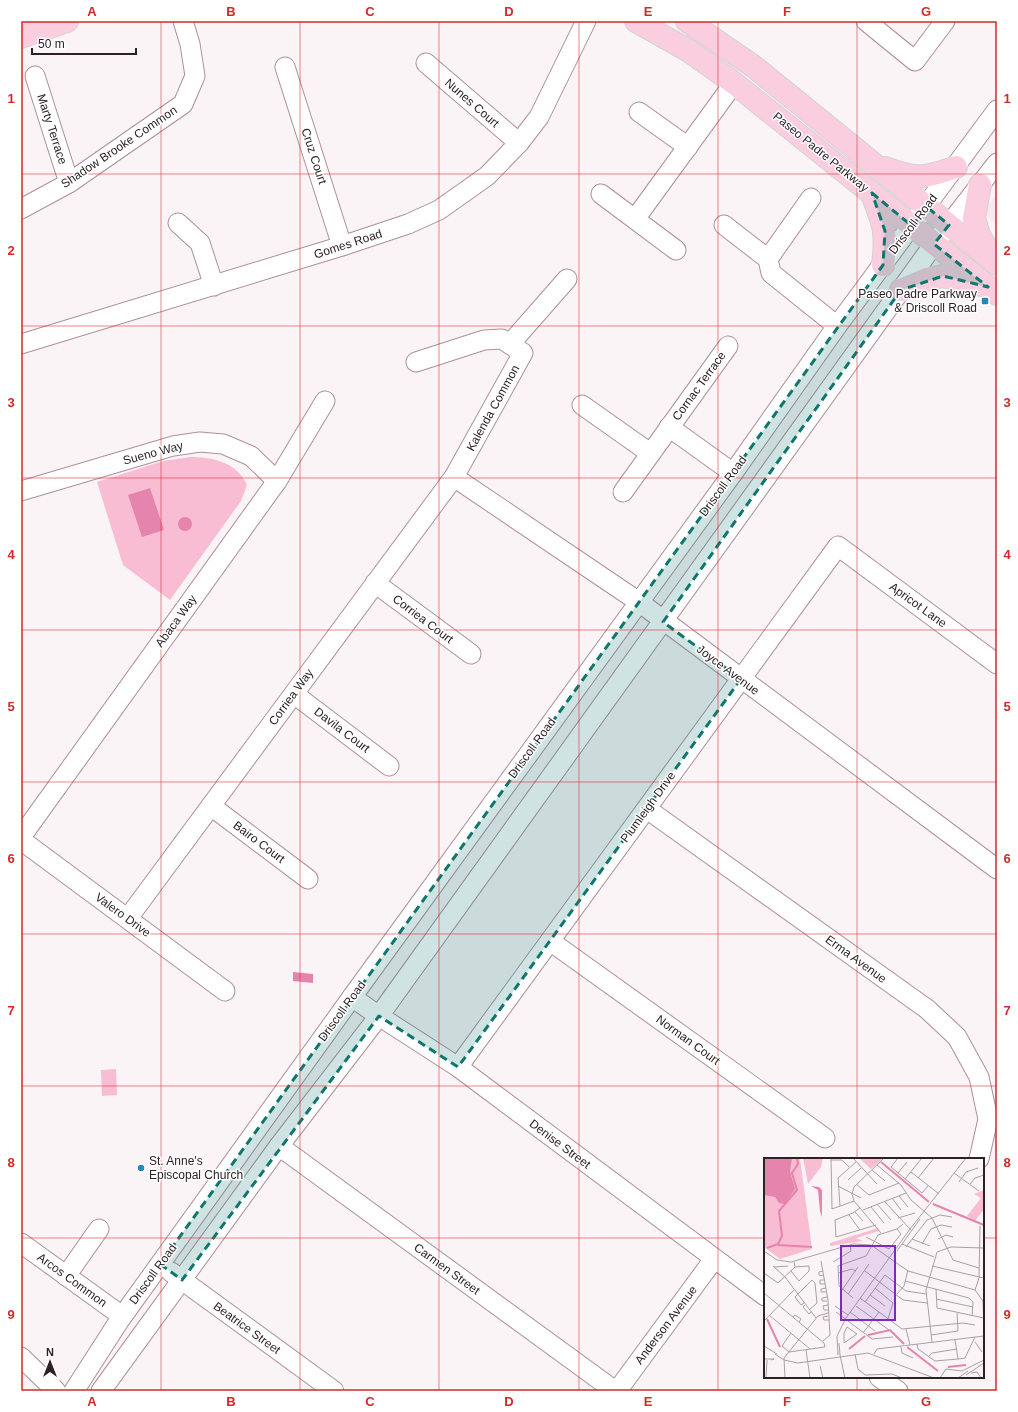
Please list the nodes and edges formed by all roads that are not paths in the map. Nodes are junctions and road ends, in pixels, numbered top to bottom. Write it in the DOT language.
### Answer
graph roads {
  1 [pos="66,21"];
  2 [pos="182,21"];
  3 [pos="586,21"];
  4 [pos="636,21"];
  5 [pos="687,21"];
  6 [pos="866,21"];
  7 [pos="945,21"];
  8 [pos="21,37"];
  9 [pos="426,63"];
  10 [pos="285,67"];
  11 [pos="35,76"];
  12 [pos="734,83"];
  13 [pos="997,110"];
  14 [pos="639,112"];
  15 [pos="519,143"];
  16 [pos="688,147"];
  17 [pos="997,163"];
  18 [pos="876,164"];
  19 [pos="956,167"];
  20 [pos="69,183"];
  21 [pos="980,185"];
  22 [pos="872,193"];
  23 [pos="601,194"];
  24 [pos="811,198"];
  25 [pos="927,207"];
  26 [pos="21,209"];
  27 [pos="635,219"];
  28 [pos="178,223"];
  29 [pos="724,225"];
  30 [pos="949,225"];
  31 [pos="912,226"];
  32 [pos="934,244"];
  33 [pos="342,246"];
  34 [pos="676,250"];
  35 [pos="768,259"];
  36 [pos="996,263"];
  37 [pos="883,265"];
  38 [pos="567,279"];
  39 [pos="214,286"];
  40 [pos="901,290"];
  41 [pos="993,291"];
  42 [pos="837,326"];
  43 [pos="21,344"];
  44 [pos="510,344"];
  45 [pos="728,346"];
  46 [pos="416,362"];
  47 [pos="325,401"];
  48 [pos="582,405"];
  49 [pos="669,427"];
  50 [pos="650,453"];
  51 [pos="733,473"];
  52 [pos="454,477"];
  53 [pos="277,481"];
  54 [pos="21,491"];
  55 [pos="623,492"];
  56 [pos="838,546"];
  57 [pos="375,583"];
  58 [pos="639,602"];
  59 [pos="663,622"];
  60 [pos="471,654"];
  61 [pos="997,664"];
  62 [pos="741,679"];
  63 [pos="294,694"];
  64 [pos="390,766"];
  65 [pos="211,806"];
  66 [pos="647,809"];
  67 [pos="21,837"];
  68 [pos="21,840"];
  69 [pos="997,870"];
  70 [pos="308,879"];
  71 [pos="128,918"];
  72 [pos="550,941"];
  73 [pos="225,991"];
  74 [pos="352,996"];
  75 [pos="379,1016"];
  76 [pos="458,1067"];
  77 [pos="825,1138"];
  78 [pos="279,1146"];
  79 [pos="979,1158"];
  80 [pos="99,1229"];
  81 [pos="21,1243"];
  82 [pos="714,1259"];
  83 [pos="160,1264"];
  84 [pos="66,1276"];
  85 [pos="182,1280"];
  86 [pos="764,1295"];
  87 [pos="122,1316"];
  88 [pos="21,1357"];
  89 [pos="56,1391"];
  90 [pos="74,1391"];
  91 [pos="101,1391"];
  92 [pos="334,1391"];
  93 [pos="616,1391"];
  1 -- 8 [label="main road"];
  2 -- 20 [label="street, Shadow Brooke Common"];
  3 -- 15 [label="street, Gomes Road"];
  4 -- 12 [label="main road, Paseo Padre Parkway"];
  5 -- 18 [label="main road, Paseo Padre Parkway"];
  6 -- 7 [label="street"];
  9 -- 15 [label="street, Nunes Court"];
  10 -- 33 [label="street, Cruz Court"];
  11 -- 20 [label="street, Marty Terrace"];
  12 -- 16 [label="street"];
  12 -- 22 [label="main road, Paseo Padre Parkway"];
  13 -- 19 [label="street, Driscoll Road"];
  14 -- 16 [label="street"];
  15 -- 33 [label="street, Gomes Road"];
  16 -- 27 [label="street"];
  17 -- 21 [label="street"];
  18 -- 19 [label="main road"];
  18 -- 25 [label="main road, Paseo Padre Parkway"];
  19 -- 25 [label="street, Driscoll Road"];
  20 -- 26 [label="street, Shadow Brooke Common"];
  21 -- 30 [label="street"];
  21 -- 36 [label="main road"];
  22 -- 31 [label="main road, Paseo Padre Parkway"];
  22 -- 37 [label="main road"];
  23 -- 27 [label="street"];
  24 -- 35 [label="street"];
  25 -- 30 [label="main road, Paseo Padre Parkway"];
  25 -- 31 [label="street, Driscoll Road"];
  27 -- 34 [label="street"];
  28 -- 39 [label="street"];
  29 -- 35 [label="street"];
  30 -- 32 [label="street"];
  30 -- 36 [label="main road, Paseo Padre Parkway"];
  31 -- 32 [label="main road, Paseo Padre Parkway"];
  31 -- 37 [label="street, Driscoll Road"];
  32 -- 40 [label="street"];
  32 -- 41 [label="main road, Paseo Padre Parkway"];
  33 -- 39 [label="street, Gomes Road"];
  35 -- 42 [label="street"];
  37 -- 42 [label="street, Driscoll Road"];
  38 -- 44 [label="street"];
  39 -- 43 [label="street, Gomes Road"];
  40 -- 41 [label="main road"];
  40 -- 59 [label="street"];
  42 -- 51 [label="street, Driscoll Road"];
  44 -- 46 [label="street"];
  44 -- 52 [label="street, Kalenda Common"];
  45 -- 49 [label="street, Cornac Terrace"];
  47 -- 53 [label="street, Abaca Way"];
  48 -- 50 [label="street"];
  49 -- 50 [label="street, Cornac Terrace"];
  49 -- 51 [label="street, Cornac Terrace"];
  50 -- 55 [label="street, Cornac Terrace"];
  51 -- 58 [label="street, Driscoll Road"];
  52 -- 57 [label="street, Corriea Way"];
  52 -- 58 [label="street, Joyce Avenue"];
  53 -- 54 [label="street, Sueno Way"];
  53 -- 67 [label="street, Abaca Way"];
  56 -- 61 [label="street, Apricot Lane"];
  56 -- 62 [label="street, Plumleigh Drive"];
  57 -- 60 [label="street, Corriea Court"];
  57 -- 63 [label="street, Corriea Way"];
  58 -- 59 [label="street, Joyce Avenue"];
  58 -- 74 [label="street, Driscoll Road"];
  59 -- 62 [label="street, Joyce Avenue"];
  59 -- 75 [label="street"];
  62 -- 66 [label="street, Plumleigh Drive"];
  62 -- 69 [label="street, Joyce Avenue"];
  63 -- 64 [label="street, Davila Court"];
  63 -- 65 [label="street, Corriea Way"];
  65 -- 70 [label="street, Bairo Court"];
  65 -- 71 [label="street, Corriea Way"];
  66 -- 72 [label="street, Plumleigh Drive"];
  66 -- 79 [label="street, Erma Avenue"];
  68 -- 71 [label="street, Valero Drive"];
  71 -- 73 [label="street, Valero Drive"];
  72 -- 76 [label="street, Plumleigh Drive"];
  72 -- 77 [label="street, Norman Court"];
  74 -- 75 [label="street, Denise Street"];
  74 -- 83 [label="street, Driscoll Road"];
  75 -- 76 [label="street, Denise Street"];
  75 -- 78 [label="street"];
  76 -- 82 [label="street, Denise Street"];
  78 -- 85 [label="street"];
  78 -- 93 [label="street, Carmen Street"];
  80 -- 84 [label="street"];
  81 -- 84 [label="street, Arcos Common"];
  82 -- 86 [label="street, Denise Street"];
  82 -- 93 [label="street, Anderson Avenue"];
  83 -- 85 [label="street, Beatrice Street"];
  83 -- 87 [label="street, Driscoll Road"];
  84 -- 87 [label="street, Arcos Common"];
  85 -- 91 [label="street"];
  85 -- 92 [label="street, Beatrice Street"];
  87 -- 90 [label="street, Driscoll Road"];
  88 -- 89 [label="street"];
}
